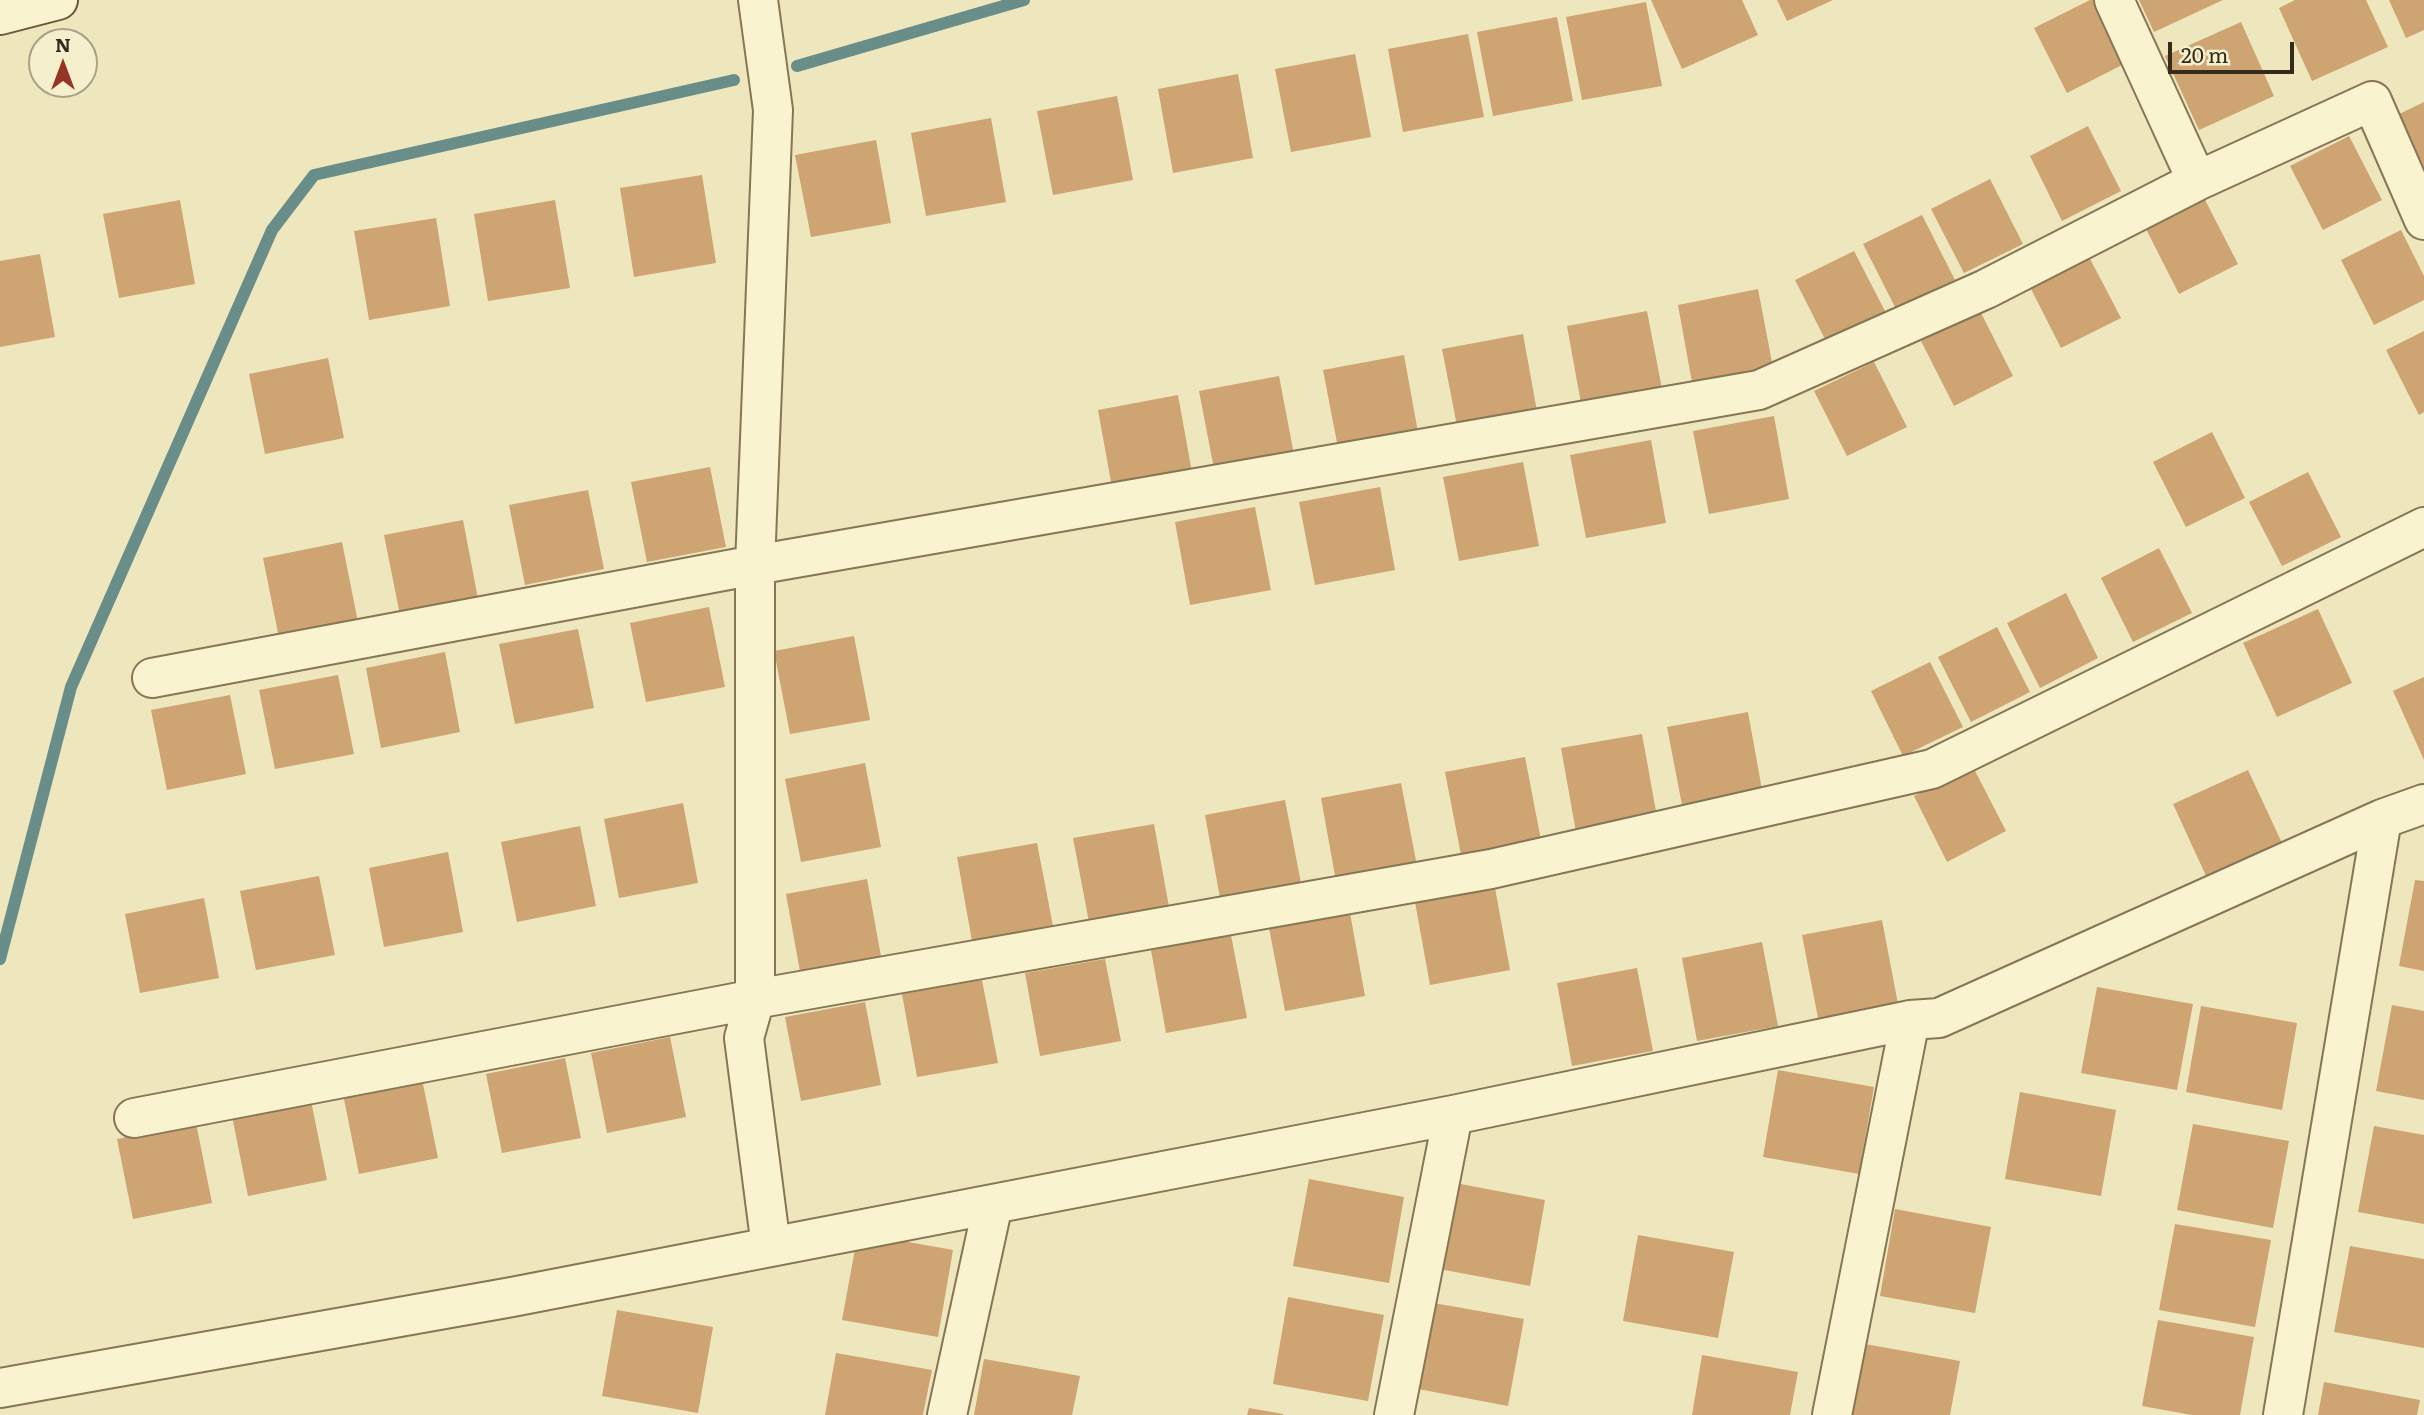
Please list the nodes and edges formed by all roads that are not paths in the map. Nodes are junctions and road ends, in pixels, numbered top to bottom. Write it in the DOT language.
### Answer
graph roads {
  1 [pos="58,0"];
  2 [pos="758,0"];
  3 [pos="2114,0"];
  4 [pos="0,15"];
  5 [pos="2197,181"];
  6 [pos="2424,220"];
  7 [pos="2424,527"];
  8 [pos="755,565"];
  9 [pos="152,678"];
  10 [pos="2424,804"];
  11 [pos="2382,819"];
  12 [pos="755,999"];
  13 [pos="1910,1020"];
  14 [pos="1453,1115"];
  15 [pos="134,1118"];
  16 [pos="993,1204"];
  17 [pos="771,1247"];
  18 [pos="0,1388"];
  19 [pos="947,1415"];
  20 [pos="1394,1415"];
  21 [pos="1832,1415"];
  22 [pos="2283,1415"];
  1 -- 4 [label="street"];
  2 -- 8 [label="street"];
  3 -- 5 [label="street"];
  5 -- 6 [label="street"];
  5 -- 8 [label="street"];
  7 -- 12 [label="street"];
  8 -- 9 [label="street"];
  8 -- 12 [label="street"];
  10 -- 11 [label="street"];
  11 -- 13 [label="street"];
  11 -- 22 [label="street"];
  12 -- 15 [label="street"];
  12 -- 17 [label="street"];
  13 -- 14 [label="street"];
  13 -- 21 [label="street"];
  14 -- 16 [label="street"];
  14 -- 20 [label="street"];
  16 -- 17 [label="street"];
  16 -- 19 [label="street"];
  17 -- 18 [label="street"];
}
